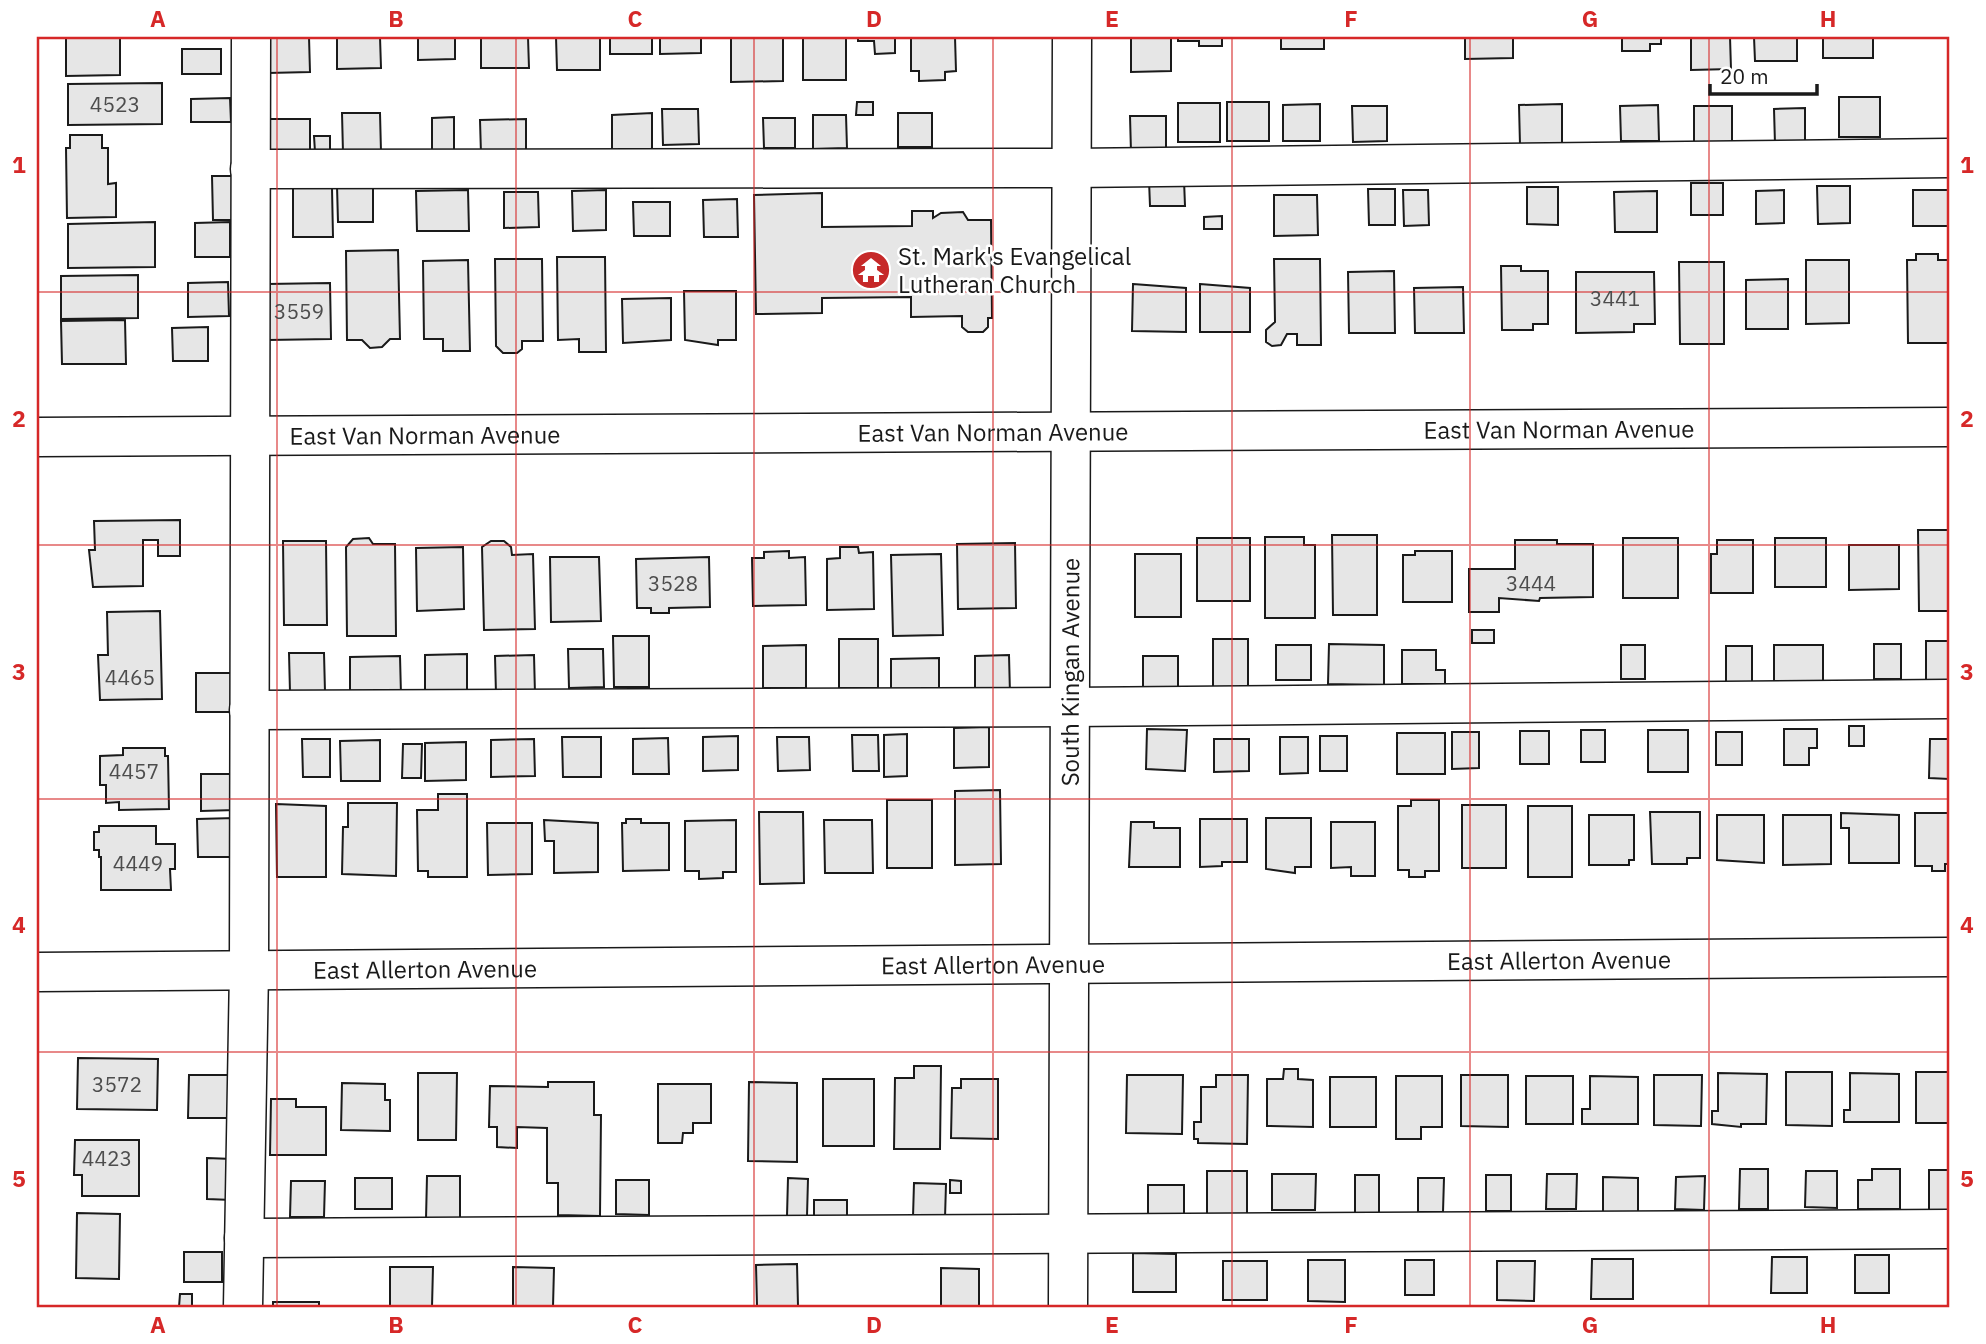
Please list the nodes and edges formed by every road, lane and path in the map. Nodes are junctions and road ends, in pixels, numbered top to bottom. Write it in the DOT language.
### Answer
graph roads {
  1 [pos="251,37"];
  2 [pos="1072,37"];
  3 [pos="1949,158"];
  4 [pos="1072,168"];
  5 [pos="250,169"];
  6 [pos="1949,427"];
  7 [pos="1072,430"];
  8 [pos="248,435"];
  9 [pos="37,437"];
  10 [pos="1949,699"];
  11 [pos="1069,707"];
  12 [pos="248,710"];
  13 [pos="1949,957"];
  14 [pos="1067,964"];
  15 [pos="248,970"];
  16 [pos="37,972"];
  17 [pos="1949,1229"];
  18 [pos="1067,1233"];
  19 [pos="244,1238"];
  20 [pos="243,1307"];
  21 [pos="1068,1307"];
  1 -- 5 [label="street"];
  2 -- 4 [label="street, South Kingan Avenue"];
  3 -- 4 [label="street"];
  4 -- 5 [label="street"];
  4 -- 7 [label="street, South Kingan Avenue"];
  5 -- 8 [label="street"];
  6 -- 7 [label="street, East Van Norman Avenue"];
  7 -- 8 [label="street, East Van Norman Avenue"];
  7 -- 11 [label="street, South Kingan Avenue"];
  8 -- 9 [label="street, East Van Norman Avenue"];
  8 -- 12 [label="street"];
  10 -- 11 [label="street"];
  11 -- 12 [label="street"];
  11 -- 14 [label="street, South Kingan Avenue"];
  12 -- 15 [label="street"];
  13 -- 14 [label="street, East Allerton Avenue"];
  14 -- 15 [label="street, East Allerton Avenue"];
  14 -- 18 [label="street, South Kingan Avenue"];
  15 -- 16 [label="street, East Allerton Avenue"];
  15 -- 19 [label="street"];
  17 -- 18 [label="street"];
  18 -- 19 [label="street"];
  18 -- 21 [label="street, South Kingan Avenue"];
  19 -- 20 [label="street"];
}
